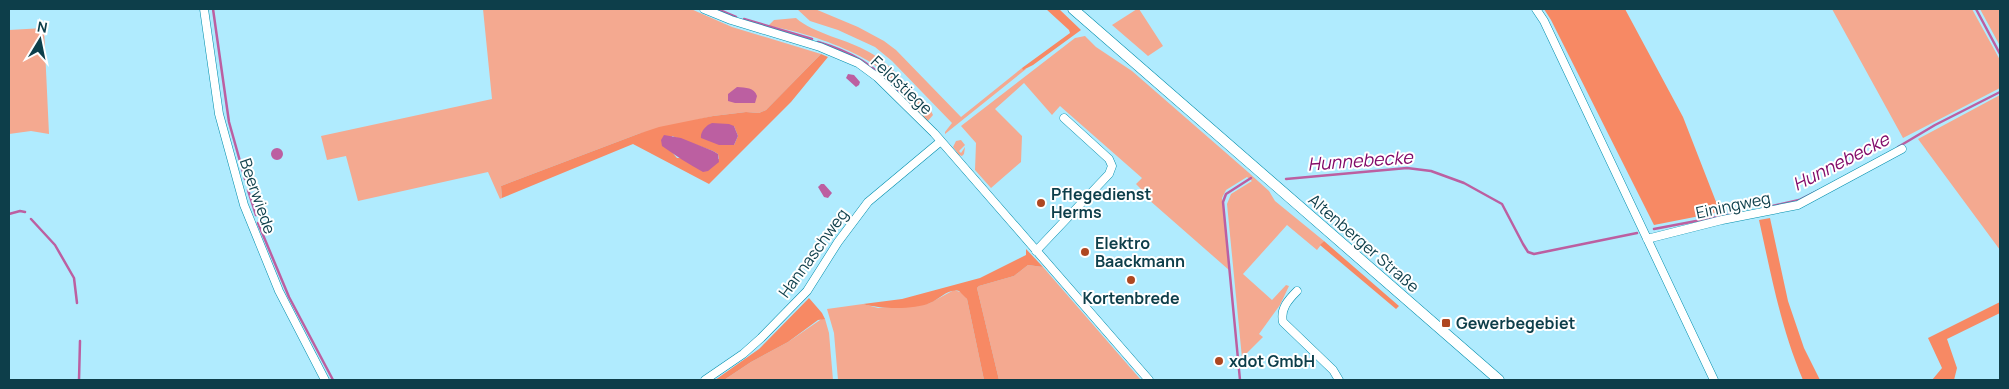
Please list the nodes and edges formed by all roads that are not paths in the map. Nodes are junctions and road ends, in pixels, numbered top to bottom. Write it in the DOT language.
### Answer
graph roads {
  1 [pos="204,9"];
  2 [pos="704,9"];
  3 [pos="1073,9"];
  4 [pos="1536,9"];
  5 [pos="1064,118"];
  6 [pos="941,141"];
  7 [pos="1902,149"];
  8 [pos="1647,239"];
  9 [pos="1036,251"];
  10 [pos="1297,292"];
  11 [pos="1495,379"];
  12 [pos="326,380"];
  13 [pos="705,380"];
  14 [pos="1149,380"];
  15 [pos="1339,380"];
  16 [pos="1714,380"];
  1 -- 12 [label="street, Beerwiede"];
  2 -- 6 [label="street, Feldstiege"];
  3 -- 11 [label="main road, Altenberger Straße"];
  4 -- 8 [label="street"];
  5 -- 9 [label="street"];
  6 -- 9 [label="street, Feldstiege"];
  6 -- 13 [label="street, Hannaschweg"];
  7 -- 8 [label="street, Einingweg"];
  8 -- 16 [label="street"];
  9 -- 14 [label="street, Feldstiege"];
  10 -- 15 [label="street"];
}
